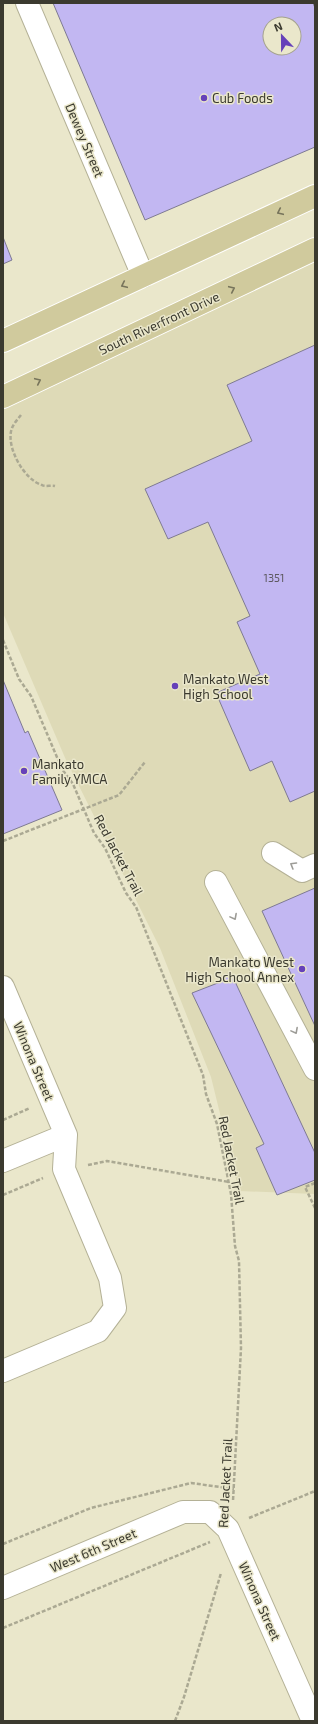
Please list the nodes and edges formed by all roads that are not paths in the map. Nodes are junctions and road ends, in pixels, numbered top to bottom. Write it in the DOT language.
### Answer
graph roads {
  1 [pos="27,3"];
  2 [pos="315,196"];
  3 [pos="315,249"];
  4 [pos="143,276"];
  5 [pos="3,341"];
  6 [pos="5,397"];
  7 [pos="273,853"];
  8 [pos="315,865"];
  9 [pos="216,882"];
  10 [pos="3,987"];
  11 [pos="315,1068"];
  12 [pos="66,1134"];
  13 [pos="3,1161"];
  14 [pos="3,1371"];
  15 [pos="183,1512"];
  16 [pos="3,1588"];
  17 [pos="313,1721"];
  1 -- 4 [label="street, Dewey Street"];
  2 -- 4 [label="main road, one-way"];
  6 -- 3 [label="main road, South Riverfront Drive, one-way"];
  4 -- 5 [label="main road, one-way"];
  8 -- 7 [label="street, one-way"];
  9 -- 11 [label="street, one-way"];
  10 -- 12 [label="street, Winona Street"];
  12 -- 13 [label="street"];
  12 -- 14 [label="street"];
  15 -- 16 [label="street, West 6th Street"];
  15 -- 17 [label="street, Winona Street"];
}
